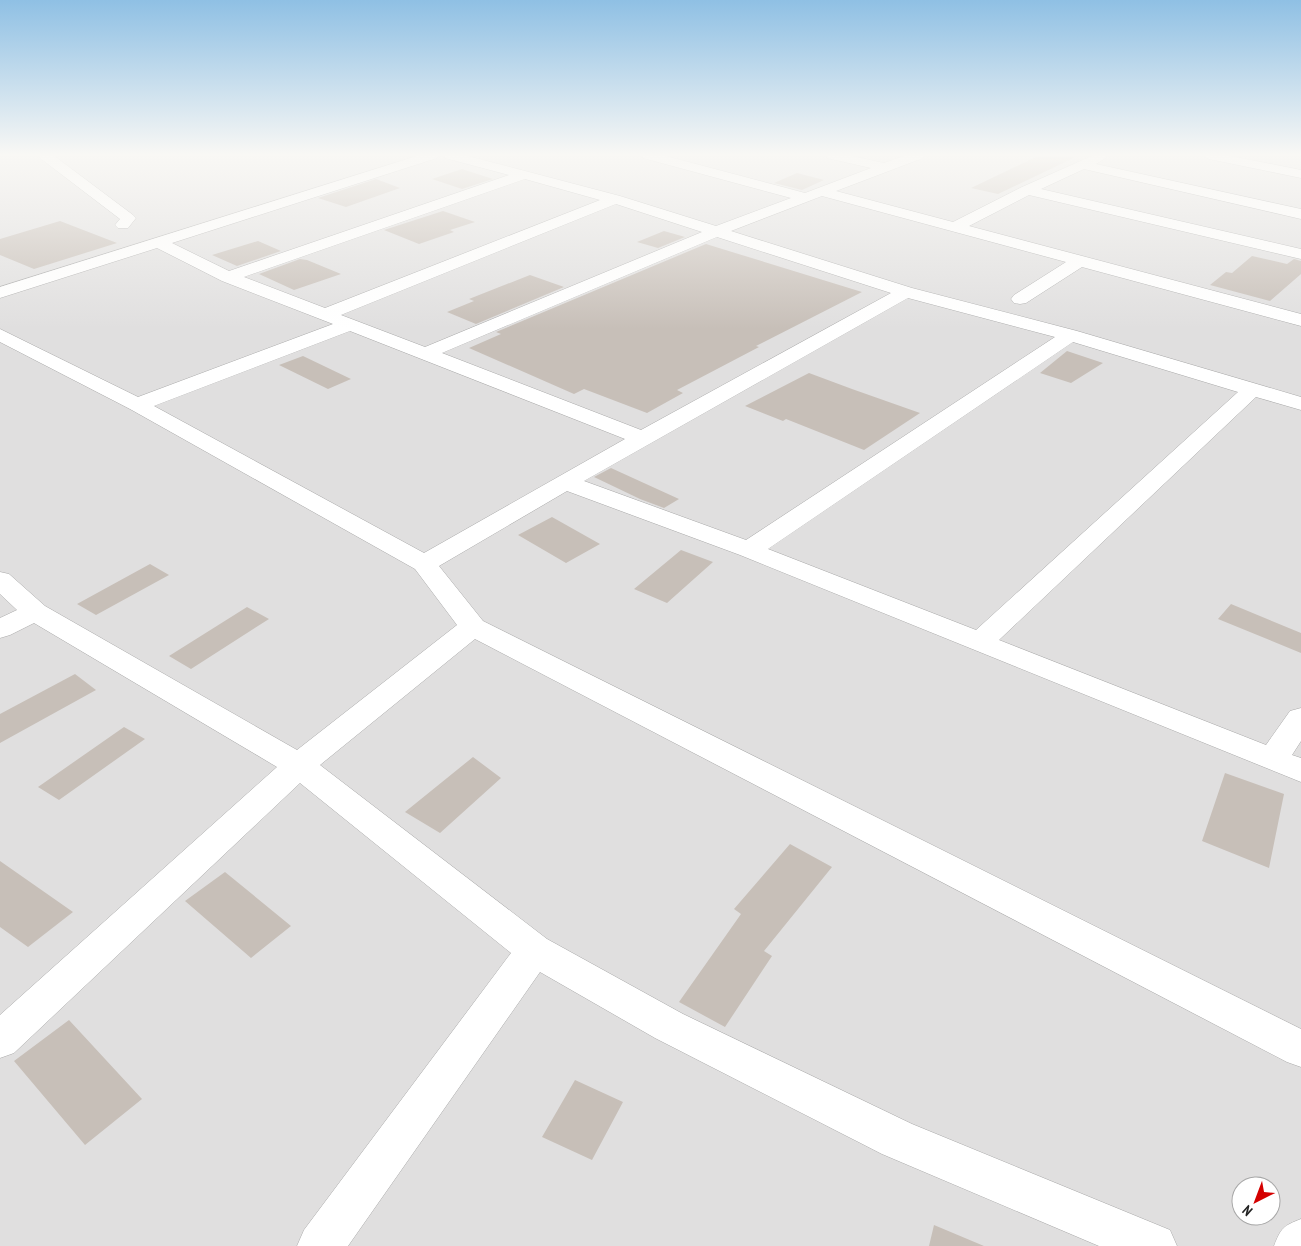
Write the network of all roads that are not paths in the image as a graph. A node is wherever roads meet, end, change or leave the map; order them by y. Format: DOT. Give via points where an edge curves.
graph roads {
  1 [pos="122,213"];
  2 [pos="251,213"];
  3 [pos="411,213"];
  4 [pos="582,213"];
  5 [pos="658,213"];
  6 [pos="765,213"];
  7 [pos="891,213"];
  8 [pos="983,213"];
  9 [pos="1126,213"];
  10 [pos="123,225"];
  11 [pos="954,228"];
  12 [pos="717,231"];
  13 [pos="159,243"];
  14 [pos="1301,254"];
  15 [pos="1079,261"];
  16 [pos="228,277"];
  17 [pos="906,292"];
  18 [pos="0,293"];
  19 [pos="1020,299"];
  20 [pos="324,315"];
  21 [pos="1301,320"];
  22 [pos="349,325"];
  23 [pos="1070,335"];
  24 [pos="2,338"];
  25 [pos="424,354"];
  26 [pos="1252,390"];
  27 [pos="1301,404"];
  28 [pos="137,405"];
  29 [pos="642,438"];
  30 [pos="566,483"];
  31 [pos="749,550"];
  32 [pos="424,564"];
  33 [pos="0,580"];
  34 [pos="36,612"];
  35 [pos="473,627"];
  36 [pos="0,629"];
  37 [pos="979,643"];
  38 [pos="1301,718"];
  39 [pos="1272,759"];
  40 [pos="299,765"];
  41 [pos="1301,771"];
  42 [pos="534,950"];
  43 [pos="0,1040"];
  44 [pos="1301,1049"];
  45 [pos="1301,1242"];
  46 [pos="320,1246"];
  47 [pos="1154,1246"];
  48 [pos="1297,1246"];
  1 -- 10 [label="street" via="128,218"];
  2 -- 13 [label="street"];
  3 -- 16 [label="street"];
  4 -- 20 [label="street"];
  5 -- 12 [label="street"];
  6 -- 12 [label="street"];
  7 -- 11 [label="street"];
  8 -- 11 [label="street"];
  9 -- 14 [label="street"];
  11 -- 15 [label="street"];
  12 -- 17 [label="street"];
  12 -- 25 [label="street"];
  13 -- 16 [label="street"];
  13 -- 18 [label="street"];
  15 -- 19 [label="street"];
  15 -- 21 [label="street"];
  16 -- 20 [label="street"];
  17 -- 23 [label="street"];
  17 -- 29 [label="street"];
  20 -- 22 [label="street"];
  22 -- 25 [label="street"];
  22 -- 28 [label="street"];
  23 -- 26 [label="street"];
  23 -- 31 [label="street"];
  24 -- 28 [label="street"];
  25 -- 29 [label="street"];
  26 -- 27 [label="street"];
  26 -- 37 [label="street"];
  28 -- 32 [label="street"];
  29 -- 30 [label="street"];
  30 -- 31 [label="street"];
  30 -- 32 [label="street"];
  31 -- 37 [label="street"];
  32 -- 35 [label="street"];
  33 -- 34 [label="street"];
  34 -- 36 [label="street"];
  34 -- 40 [label="street"];
  35 -- 40 [label="street"];
  35 -- 44 [label="street"];
  37 -- 39 [label="street"];
  38 -- 39 [label="street"];
  39 -- 41 [label="street"];
  40 -- 42 [label="street"];
  40 -- 43 [label="street"];
  42 -- 46 [label="street"];
  42 -- 47 [label="street" via="669,1026 898,1139"];
  45 -- 48 [label="street"];
}
